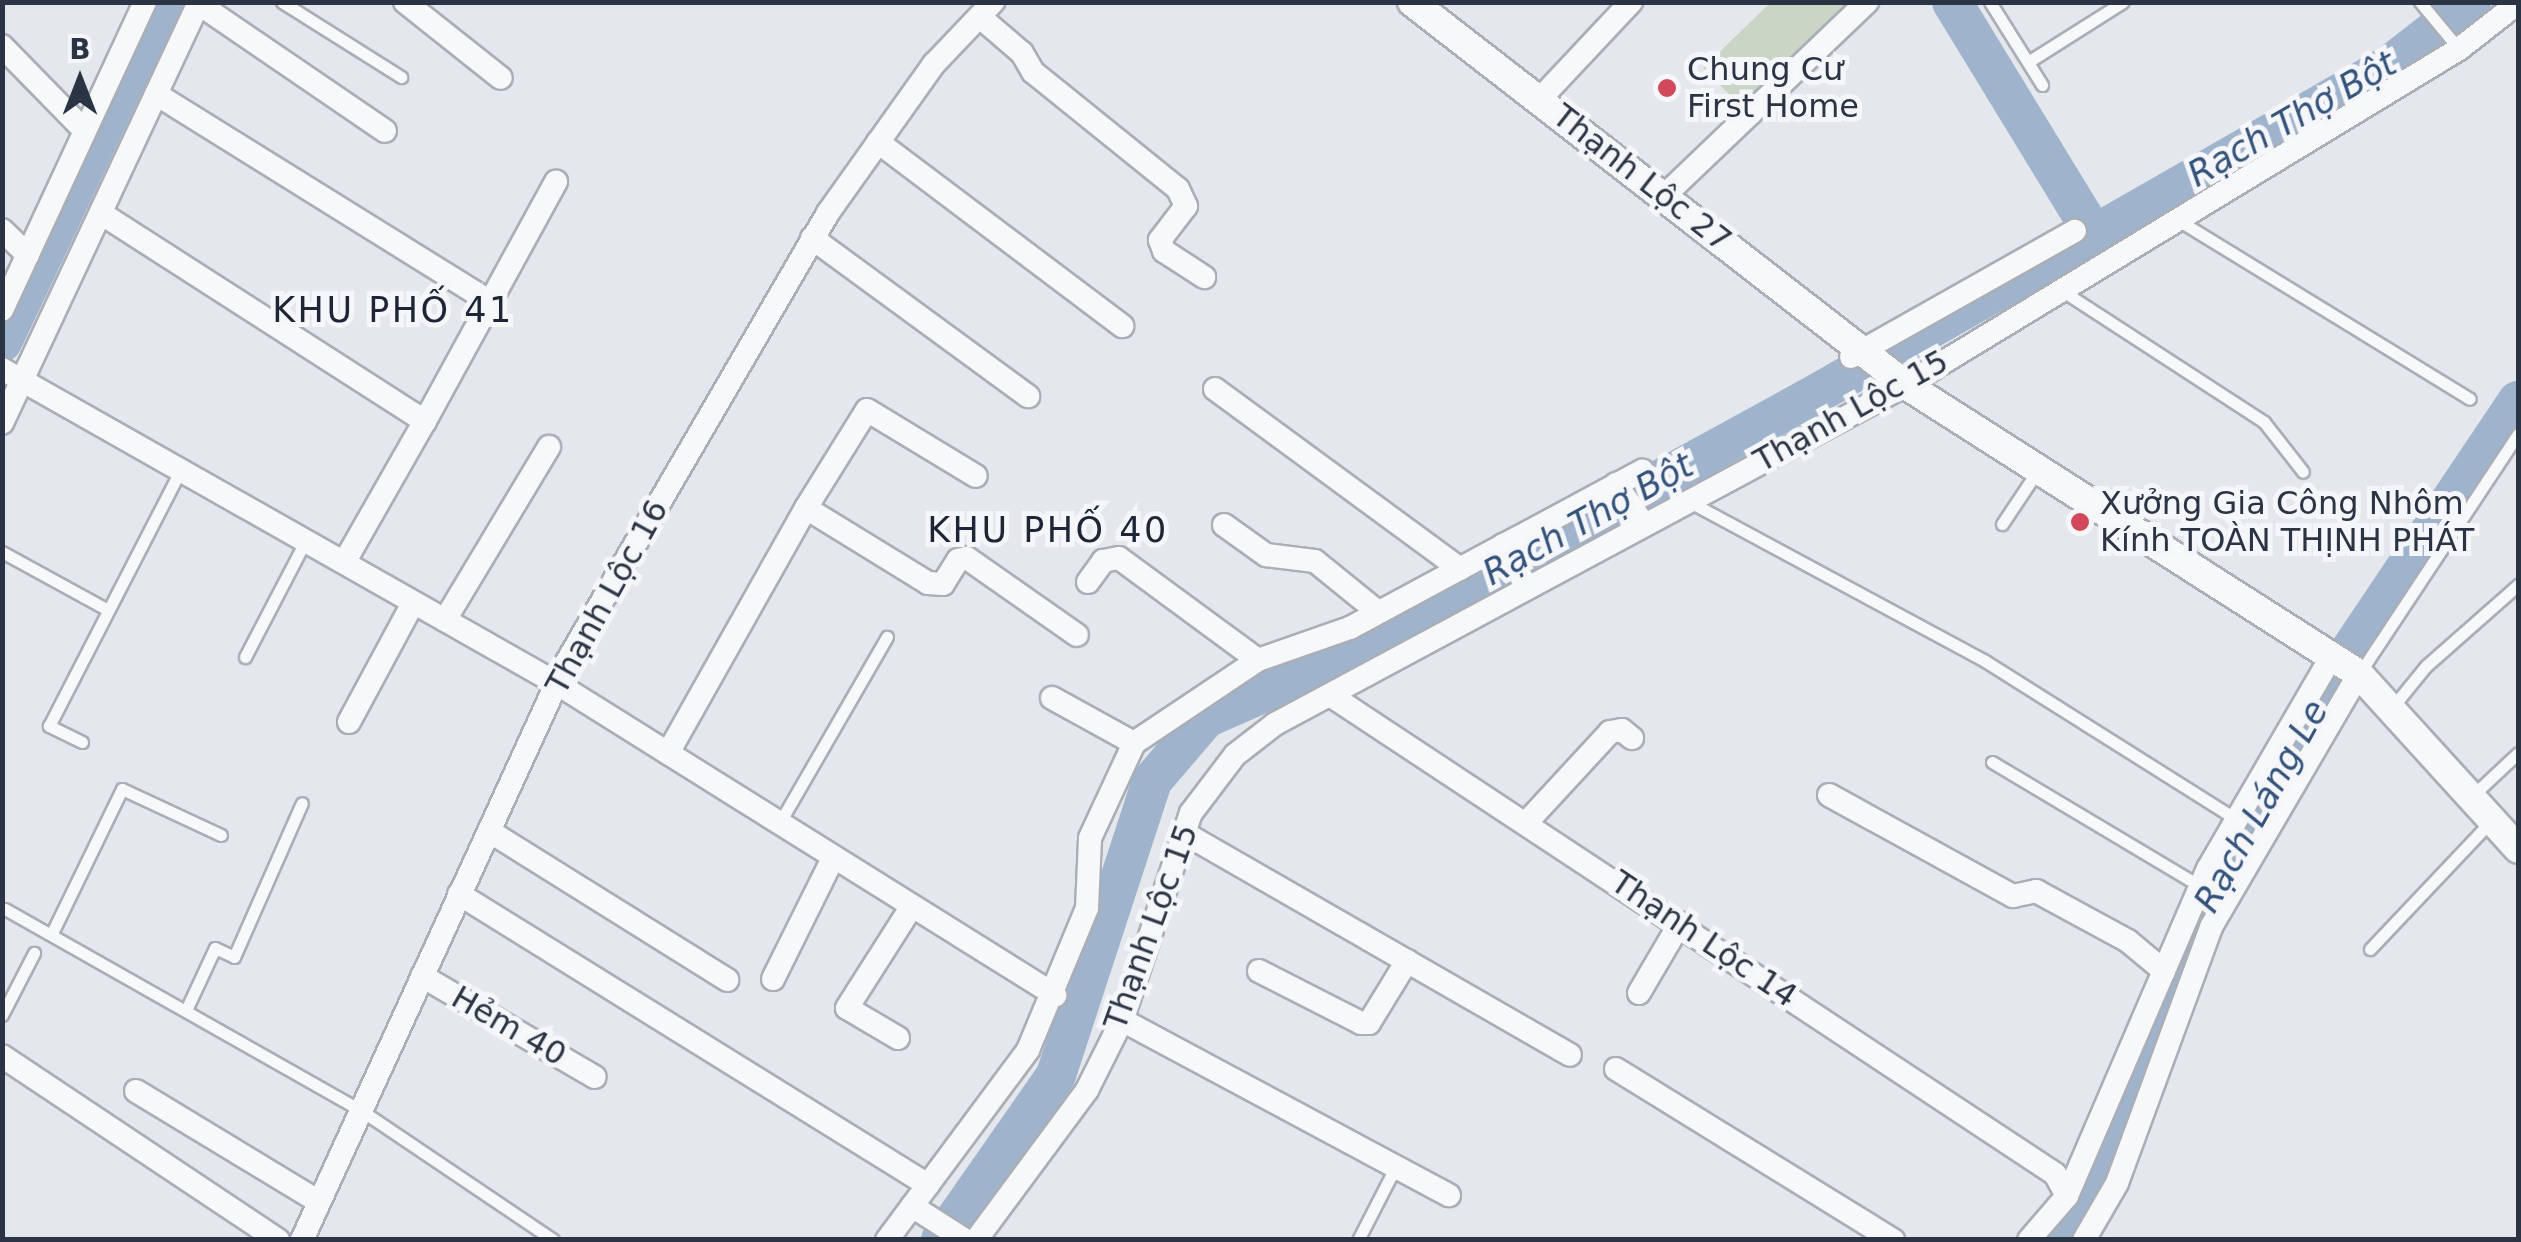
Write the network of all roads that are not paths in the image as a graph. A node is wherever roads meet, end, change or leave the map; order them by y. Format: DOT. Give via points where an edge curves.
graph roads {
  1 [pos="145,2"];
  2 [pos="282,2"];
  3 [pos="405,2"];
  4 [pos="1412,2"];
  5 [pos="1632,2"];
  6 [pos="1867,2"];
  7 [pos="1990,2"];
  8 [pos="2123,2"];
  9 [pos="199,3"];
  10 [pos="2518,4"];
  11 [pos="2422,5"];
  12 [pos="987,10"];
  13 [pos="2454,43"];
  14 [pos="2,46"];
  15 [pos="2028,62"];
  16 [pos="402,77"];
  17 [pos="501,78"];
  18 [pos="2042,85"];
  19 [pos="156,94"];
  20 [pos="1540,99"];
  21 [pos="82,128"];
  22 [pos="385,130"];
  23 [pos="878,142"];
  24 [pos="556,182"];
  25 [pos="1664,196"];
  26 [pos="102,214"];
  27 [pos="2178,220"];
  28 [pos="2,230"];
  29 [pos="2074,231"];
  30 [pos="812,238"];
  31 [pos="28,255"];
  32 [pos="1204,277"];
  33 [pos="2061,290"];
  34 [pos="490,302"];
  35 [pos="2,310"];
  36 [pos="1122,326"];
  37 [pos="1863,353"];
  38 [pos="14,374"];
  39 [pos="1900,380"];
  40 [pos="1215,389"];
  41 [pos="1028,396"];
  42 [pos="2470,399"];
  43 [pos="425,422"];
  44 [pos="2,423"];
  45 [pos="2518,434"];
  46 [pos="549,447"];
  47 [pos="181,469"];
  48 [pos="2038,470"];
  49 [pos="1642,471"];
  50 [pos="2303,472"];
  51 [pos="976,476"];
  52 [pos="1616,484"];
  53 [pos="1686,500"];
  54 [pos="806,508"];
  55 [pos="1643,524"];
  56 [pos="2002,524"];
  57 [pos="1224,525"];
  58 [pos="306,540"];
  59 [pos="1503,545"];
  60 [pos="2,552"];
  61 [pos="345,562"];
  62 [pos="1460,569"];
  63 [pos="1088,582"];
  64 [pos="2518,585"];
  65 [pos="1528,587"];
  66 [pos="413,603"];
  67 [pos="106,609"];
  68 [pos="1378,612"];
  69 [pos="445,620"];
  70 [pos="1077,635"];
  71 [pos="886,637"];
  72 [pos="245,657"];
  73 [pos="1258,660"];
  74 [pos="2343,662"];
  75 [pos="556,683"];
  76 [pos="1330,694"];
  77 [pos="1052,698"];
  78 [pos="2390,708"];
  79 [pos="350,722"];
  80 [pos="1632,738"];
  81 [pos="82,742"];
  82 [pos="1134,743"];
  83 [pos="668,753"];
  84 [pos="2518,753"];
  85 [pos="1992,762"];
  86 [pos="1829,795"];
  87 [pos="2471,797"];
  88 [pos="302,804"];
  89 [pos="2237,820"];
  90 [pos="2492,820"];
  91 [pos="780,822"];
  92 [pos="1528,822"];
  93 [pos="488,830"];
  94 [pos="1184,833"];
  95 [pos="221,835"];
  96 [pos="2518,849"];
  97 [pos="834,858"];
  98 [pos="2200,886"];
  99 [pos="459,894"];
  100 [pos="912,906"];
  101 [pos="5,909"];
  102 [pos="1680,923"];
  103 [pos="52,933"];
  104 [pos="2370,949"];
  105 [pos="34,953"];
  106 [pos="1407,961"];
  107 [pos="2164,970"];
  108 [pos="1258,971"];
  109 [pos="422,976"];
  110 [pos="774,979"];
  111 [pos="727,980"];
  112 [pos="1640,993"];
  113 [pos="1055,995"];
  114 [pos="187,1008"];
  115 [pos="2,1015"];
  116 [pos="1122,1020"];
  117 [pos="898,1038"];
  118 [pos="1570,1055"];
  119 [pos="2,1056"];
  120 [pos="1616,1069"];
  121 [pos="595,1077"];
  122 [pos="136,1092"];
  123 [pos="359,1110"];
  124 [pos="1396,1166"];
  125 [pos="928,1185"];
  126 [pos="1449,1195"];
  127 [pos="2067,1196"];
  128 [pos="320,1202"];
  129 [pos="912,1206"];
  130 [pos="278,1240"];
  131 [pos="302,1240"];
  132 [pos="553,1240"];
  133 [pos="887,1240"];
  134 [pos="965,1240"];
  135 [pos="976,1240"];
  136 [pos="1358,1240"];
  137 [pos="1892,1240"];
  138 [pos="2029,1240"];
  139 [pos="2084,1240"];
  1 -- 21 [label="street"];
  2 -- 16 [label="lane"];
  3 -- 17 [label="street"];
  4 -- 20 [label="street, Thạnh Lộc 27"];
  5 -- 20 [label="street"];
  6 -- 25 [label="street"];
  7 -- 15 [label="lane"];
  8 -- 15 [label="lane"];
  9 -- 19 [label="street"];
  9 -- 22 [label="street"];
  10 -- 13 [label="street, Thạnh Lộc 15"];
  11 -- 13 [label="lane"];
  12 -- 23 [label="street, Thạnh Lộc 16" via="934,64"];
  12 -- 32 [label="street" via="1033,72 1178,189 1186,206 1160,240 1164,251"];
  13 -- 27 [label="street, Thạnh Lộc 15"];
  14 -- 21 [label="street"];
  15 -- 18 [label="lane"];
  19 -- 26 [label="street"];
  19 -- 34 [label="street"];
  20 -- 25 [label="street, Thạnh Lộc 27"];
  21 -- 31 [label="street"];
  23 -- 30 [label="street, Thạnh Lộc 16"];
  23 -- 36 [label="street"];
  24 -- 34 [label="street"];
  25 -- 37 [label="street, Thạnh Lộc 27"];
  26 -- 38 [label="street"];
  26 -- 43 [label="street"];
  27 -- 33 [label="street, Thạnh Lộc 15"];
  27 -- 42 [label="lane"];
  28 -- 31 [label="street"];
  29 -- 37 [label="street, Thạnh Lộc 15"];
  30 -- 41 [label="street"];
  30 -- 75 [label="street, Thạnh Lộc 16"];
  31 -- 35 [label="street"];
  33 -- 39 [label="street, Thạnh Lộc 15"];
  33 -- 50 [label="lane" via="2264,422"];
  34 -- 43 [label="street"];
  37 -- 39 [label="street, Thạnh Lộc 27"];
  38 -- 44 [label="street"];
  38 -- 47 [label="street"];
  39 -- 48 [label="street, Thạnh Lộc 27"];
  39 -- 53 [label="street, Thạnh Lộc 15"];
  40 -- 62 [label="street"];
  43 -- 61 [label="street"];
  45 -- 74 [label="lane"];
  46 -- 69 [label="street"];
  47 -- 58 [label="street"];
  47 -- 67 [label="lane"];
  48 -- 56 [label="lane"];
  48 -- 74 [label="street, Thạnh Lộc 27"];
  49 -- 52 [label="street"];
  51 -- 54 [label="street" via="867,410"];
  52 -- 55 [label="street"];
  52 -- 59 [label="street"];
  53 -- 55 [label="street, Thạnh Lộc 15"];
  53 -- 89 [label="lane" via="1986,661"];
  54 -- 70 [label="street" via="928,584 942,584 958,560 967,558"];
  54 -- 83 [label="street"];
  55 -- 65 [label="street, Thạnh Lộc 15"];
  57 -- 68 [label="street" via="1266,555 1314,561"];
  58 -- 61 [label="street"];
  58 -- 72 [label="lane"];
  59 -- 62 [label="street"];
  59 -- 65 [label="street"];
  60 -- 67 [label="lane"];
  61 -- 66 [label="street"];
  62 -- 68 [label="street"];
  63 -- 73 [label="street" via="1103,561 1119,558"];
  64 -- 78 [label="lane" via="2426,666"];
  65 -- 76 [label="street, Thạnh Lộc 15"];
  66 -- 69 [label="street"];
  66 -- 79 [label="street"];
  67 -- 81 [label="lane" via="49,726"];
  68 -- 73 [label="street"];
  69 -- 75 [label="street"];
  71 -- 91 [label="lane"];
  73 -- 82 [label="street"];
  74 -- 78 [label="street, Thạnh Lộc 27"];
  74 -- 89 [label="street"];
  74 -- 139 [label="street" via="2211,927 2117,1184"];
  75 -- 83 [label="street"];
  75 -- 93 [label="street, Thạnh Lộc 16"];
  76 -- 92 [label="street, Thạnh Lộc 14"];
  76 -- 94 [label="street, Thạnh Lộc 15" via="1235,755 1191,813"];
  77 -- 82 [label="street"];
  78 -- 87 [label="street, Thạnh Lộc 27"];
  80 -- 92 [label="street" via="1622,730 1610,732"];
  82 -- 113 [label="street, Thạnh Lộc 15" via="1090,838 1087,908"];
  83 -- 91 [label="street"];
  84 -- 87 [label="lane"];
  85 -- 98 [label="lane"];
  86 -- 107 [label="street" via="2013,896 2036,891 2128,940"];
  87 -- 90 [label="street, Thạnh Lộc 27"];
  88 -- 114 [label="lane" via="234,957 215,948"];
  89 -- 98 [label="street"];
  90 -- 96 [label="street, Thạnh Lộc 27"];
  90 -- 104 [label="lane"];
  91 -- 97 [label="street"];
  92 -- 102 [label="street, Thạnh Lộc 14"];
  93 -- 99 [label="street, Thạnh Lộc 16"];
  93 -- 111 [label="street"];
  94 -- 106 [label="street"];
  94 -- 116 [label="street, Thạnh Lộc 15"];
  95 -- 103 [label="lane" via="122,789"];
  97 -- 100 [label="street"];
  97 -- 110 [label="street"];
  98 -- 107 [label="street"];
  99 -- 109 [label="street, Thạnh Lộc 16"];
  99 -- 125 [label="street"];
  100 -- 113 [label="street"];
  100 -- 117 [label="street" via="847,1008"];
  101 -- 103 [label="lane"];
  102 -- 112 [label="street"];
  102 -- 127 [label="street, Thạnh Lộc 14" via="2055,1174"];
  103 -- 114 [label="lane"];
  105 -- 115 [label="lane"];
  106 -- 108 [label="street" via="1370,1022 1361,1023"];
  106 -- 118 [label="street"];
  107 -- 127 [label="street"];
  109 -- 121 [label="street, Hẻm 40"];
  109 -- 123 [label="street, Thạnh Lộc 16"];
  113 -- 125 [label="street, Thạnh Lộc 15" via="1028,1050"];
  114 -- 123 [label="lane"];
  116 -- 124 [label="street"];
  116 -- 135 [label="street, Thạnh Lộc 15" via="1087,1090"];
  119 -- 130 [label="street"];
  120 -- 137 [label="street"];
  122 -- 128 [label="street"];
  123 -- 128 [label="street, Thạnh Lộc 16"];
  123 -- 132 [label="lane"];
  124 -- 126 [label="street"];
  124 -- 136 [label="lane"];
  125 -- 129 [label="street, Thạnh Lộc 15"];
  127 -- 138 [label="street"];
  128 -- 131 [label="street, Thạnh Lộc 16"];
  129 -- 133 [label="street, Thạnh Lộc 15"];
  129 -- 134 [label="street"];
}
